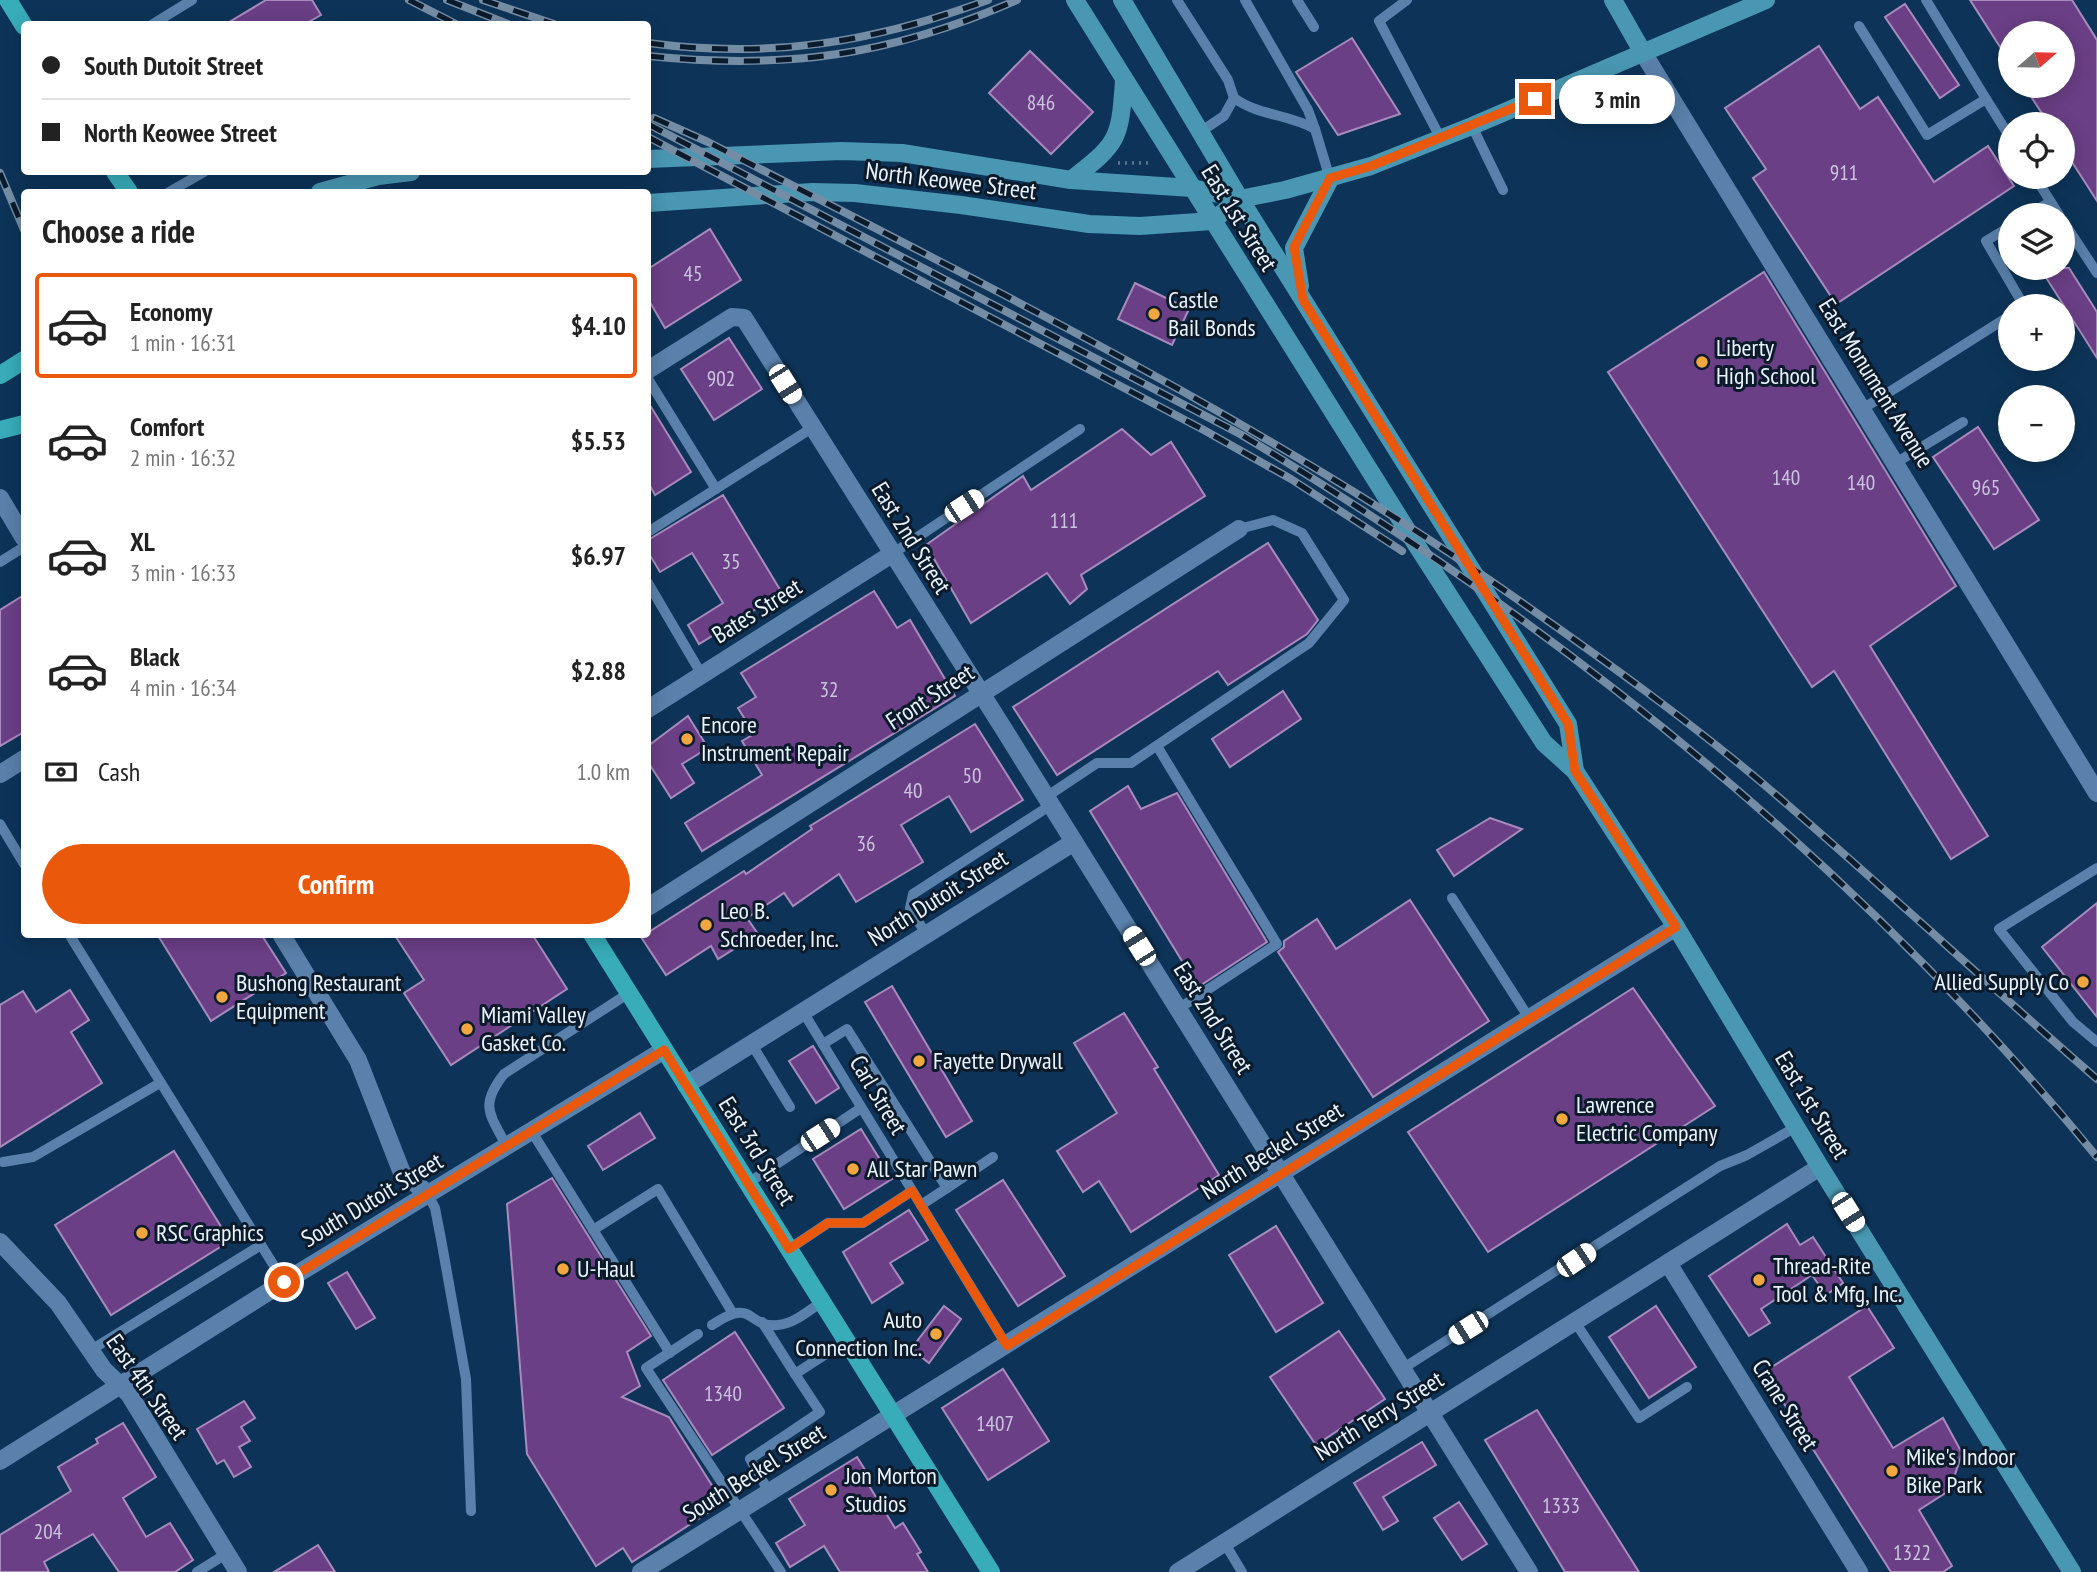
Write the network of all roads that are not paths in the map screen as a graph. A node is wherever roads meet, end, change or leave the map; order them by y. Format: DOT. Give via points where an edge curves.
graph roads {
  1 [pos="8,0"];
  2 [pos="192,0"];
  3 [pos="1075,0"];
  4 [pos="1122,0"];
  5 [pos="1177,0"];
  6 [pos="1245,0"];
  7 [pos="1297,0"];
  8 [pos="1407,0"];
  9 [pos="1613,0"];
  10 [pos="1766,0"];
  11 [pos="1926,0"];
  12 [pos="21,21"];
  13 [pos="158,21"];
  14 [pos="1860,26"];
  15 [pos="1314,27"];
  16 [pos="1643,51"];
  17 [pos="1125,80"];
  18 [pos="1234,98"];
  19 [pos="1986,99"];
  20 [pos="1998,118"];
  21 [pos="1472,126"];
  22 [pos="1315,129"];
  23 [pos="1200,132"];
  24 [pos="1441,139"];
  25 [pos="651,159"];
  26 [pos="199,175"];
  27 [pos="386,175"];
  28 [pos="1330,178"];
  29 [pos="1070,180"];
  30 [pos="1192,188"];
  31 [pos="174,189"];
  32 [pos="331,189"];
  33 [pos="2042,189"];
  34 [pos="1503,190"];
  35 [pos="1240,199"];
  36 [pos="2050,202"];
  37 [pos="651,203"];
  38 [pos="1212,221"];
  39 [pos="1998,234"];
  40 [pos="2075,239"];
  41 [pos="1998,262"];
  42 [pos="2097,273"];
  43 [pos="1303,300"];
  44 [pos="1998,323"];
  45 [pos="21,362"];
  46 [pos="651,368"];
  47 [pos="0,375"];
  48 [pos="651,384"];
  49 [pos="1864,408"];
  50 [pos="1964,422"];
  51 [pos="21,425"];
  52 [pos="812,428"];
  53 [pos="1080,429"];
  54 [pos="0,430"];
  55 [pos="1897,462"];
  56 [pos="716,489"];
  57 [pos="0,498"];
  58 [pos="1239,529"];
  59 [pos="651,530"];
  60 [pos="21,533"];
  61 [pos="21,549"];
  62 [pos="892,554"];
  63 [pos="0,562"];
  64 [pos="651,588"];
  65 [pos="702,675"];
  66 [pos="981,694"];
  67 [pos="651,707"];
  68 [pos="1157,746"];
  69 [pos="21,761"];
  70 [pos="1575,771"];
  71 [pos="0,774"];
  72 [pos="2097,793"];
  73 [pos="1049,801"];
  74 [pos="0,824"];
  75 [pos="1074,842"];
  76 [pos="21,859"];
  77 [pos="2097,868"];
  78 [pos="1452,898"];
  79 [pos="651,905"];
  80 [pos="1676,927"];
  81 [pos="926,934"];
  82 [pos="71,938"];
  83 [pos="283,938"];
  84 [pos="599,938"];
  85 [pos="629,993"];
  86 [pos="1178,1009"];
  87 [pos="802,1010"];
  88 [pos="1529,1018"];
  89 [pos="2097,1042"];
  90 [pos="751,1043"];
  91 [pos="823,1044"];
  92 [pos="664,1050"];
  93 [pos="160,1083"];
  94 [pos="686,1085"];
  95 [pos="790,1107"];
  96 [pos="861,1108"];
  97 [pos="1796,1127"];
  98 [pos="532,1132"];
  99 [pos="507,1147"];
  100 [pos="993,1157"];
  101 [pos="1,1164"];
  102 [pos="1820,1167"];
  103 [pos="1281,1175"];
  104 [pos="748,1184"];
  105 [pos="947,1188"];
  106 [pos="912,1191"];
  107 [pos="427,1193"];
  108 [pos="921,1205"];
  109 [pos="593,1230"];
  110 [pos="0,1242"];
  111 [pos="261,1245"];
  112 [pos="789,1249"];
  113 [pos="1668,1264"];
  114 [pos="284,1282"];
  115 [pos="822,1302"];
  116 [pos="732,1311"];
  117 [pos="762,1322"];
  118 [pos="1575,1322"];
  119 [pos="712,1325"];
  120 [pos="698,1334"];
  121 [pos="846,1341"];
  122 [pos="1007,1346"];
  123 [pos="91,1350"];
  124 [pos="670,1353"];
  125 [pos="1402,1369"];
  126 [pos="796,1374"];
  127 [pos="120,1386"];
  128 [pos="1687,1387"];
  129 [pos="1430,1413"];
  130 [pos="892,1415"];
  131 [pos="0,1461"];
  132 [pos="769,1492"];
  133 [pos="471,1511"];
  134 [pos="740,1511"];
  135 [pos="1224,1542"];
  136 [pos="226,1554"];
  137 [pos="197,1572"];
  138 [pos="238,1572"];
  139 [pos="641,1572"];
  140 [pos="781,1572"];
  141 [pos="991,1572"];
  142 [pos="1178,1572"];
  143 [pos="1242,1572"];
  144 [pos="1529,1572"];
  145 [pos="1859,1572"];
  146 [pos="2072,1572"];
  1 -- 12 [label="main road"];
  2 -- 13 [label="lane"];
  3 -- 17 [label="main road, East 1st Street"];
  4 -- 23 [label="main road, East 1st Street"];
  5 -- 18 [label="lane" via="1228,80"];
  6 -- 22 [label="lane"];
  7 -- 15 [label="lane"];
  8 -- 24 [label="lane" via="1379,21"];
  9 -- 16 [label="main road, East Monument Avenue"];
  10 -- 16 [label="main road, North Keowee Street"];
  11 -- 19 [label="lane"];
  14 -- 19 [label="lane" via="1927,135"];
  16 -- 21 [label="main road, North Keowee Street"];
  16 -- 49 [label="street, East Monument Avenue"];
  17 -- 29 [label="main road" via="1119,132 1102,156"];
  17 -- 30 [label="main road, East 1st Street"];
  18 -- 22 [label="lane" via="1246,107 1297,119"];
  18 -- 23 [label="lane" via="1224,116"];
  19 -- 20 [label="lane"];
  21 -- 24 [label="main road, North Keowee Street"];
  21 -- 34 [label="lane"];
  22 -- 28 [label="lane"];
  23 -- 35 [label="main road, East 1st Street"];
  24 -- 28 [label="main road, North Keowee Street"];
  25 -- 29 [label="main road, North Keowee Street" via="902,153"];
  26 -- 31 [label="lane"];
  27 -- 32 [label="main road"];
  28 -- 35 [label="main road, North Keowee Street"];
  28 -- 43 [label="main road" via="1294,247"];
  29 -- 30 [label="main road, North Keowee Street"];
  30 -- 35 [label="main road, North Keowee Street"];
  30 -- 38 [label="main road, East 1st Street"];
  33 -- 36 [label="lane"];
  35 -- 38 [label="main road, North Keowee Street"];
  35 -- 43 [label="main road, East 1st Street"];
  37 -- 38 [label="main road, North Keowee Street" via="823,192 914,199 1088,224"];
  38 -- 70 [label="main road, East 1st Street" via="1544,743"];
  39 -- 41 [label="lane" via="1986,241"];
  40 -- 42 [label="lane"];
  43 -- 70 [label="main road, East 1st Street" via="1568,724"];
  44 -- 49 [label="lane"];
  45 -- 47 [label="main road"];
  46 -- 52 [label="street, East 2nd Street" via="738,316 744,318"];
  48 -- 56 [label="lane"];
  49 -- 55 [label="street, East Monument Avenue"];
  50 -- 55 [label="lane"];
  51 -- 54 [label="main road"];
  52 -- 56 [label="lane"];
  52 -- 62 [label="street, East 2nd Street"];
  53 -- 62 [label="lane"];
  55 -- 72 [label="street, East Monument Avenue"];
  56 -- 59 [label="lane"];
  57 -- 60 [label="street"];
  58 -- 66 [label="street, Front Street"];
  58 -- 68 [label="lane" via="1273,520 1302,533 1344,600 1309,643"];
  61 -- 63 [label="lane"];
  62 -- 65 [label="street, Bates Street"];
  62 -- 66 [label="street, East 2nd Street"];
  64 -- 65 [label="lane"];
  65 -- 67 [label="street, Bates Street"];
  66 -- 73 [label="street, East 2nd Street"];
  66 -- 79 [label="street, Front Street"];
  68 -- 73 [label="lane" via="1131,763 1097,763"];
  68 -- 86 [label="lane" via="1277,944"];
  69 -- 71 [label="street"];
  70 -- 80 [label="main road, East 1st Street"];
  73 -- 75 [label="street, East 2nd Street"];
  73 -- 81 [label="lane" via="913,894 910,908"];
  74 -- 76 [label="lane"];
  75 -- 81 [label="street, North Dutoit Street"];
  75 -- 86 [label="street, East 2nd Street"];
  77 -- 89 [label="lane" via="1999,929 2073,1022"];
  78 -- 88 [label="lane"];
  80 -- 88 [label="street, North Beckel Street"];
  80 -- 97 [label="main road, East 1st Street"];
  81 -- 87 [label="street, North Dutoit Street"];
  82 -- 93 [label="lane"];
  83 -- 107 [label="street" via="358,1060 402,1173"];
  84 -- 85 [label="main road, East 3rd Street"];
  85 -- 92 [label="main road, East 3rd Street"];
  85 -- 99 [label="lane" via="504,1074 490,1091 487,1109"];
  86 -- 103 [label="street, East 2nd Street"];
  87 -- 90 [label="street, North Dutoit Street"];
  87 -- 91 [label="lane, Carl Street"];
  88 -- 103 [label="street, North Beckel Street"];
  90 -- 94 [label="street, North Dutoit Street"];
  90 -- 95 [label="lane"];
  91 -- 96 [label="lane, Carl Street"];
  91 -- 105 [label="lane" via="847,1029"];
  92 -- 94 [label="main road, East 3rd Street"];
  92 -- 98 [label="street, South Dutoit Street"];
  93 -- 101 [label="lane" via="33,1157"];
  93 -- 111 [label="lane"];
  94 -- 104 [label="main road, East 3rd Street"];
  96 -- 104 [label="lane"];
  96 -- 106 [label="lane, Carl Street"];
  97 -- 102 [label="main road, East 1st Street"];
  97 -- 125 [label="lane" via="1720,1166"];
  98 -- 99 [label="street, South Dutoit Street"];
  98 -- 109 [label="lane"];
  99 -- 107 [label="street, South Dutoit Street"];
  100 -- 105 [label="lane"];
  102 -- 113 [label="street, North Terry Street"];
  102 -- 146 [label="main road, East 1st Street"];
  103 -- 122 [label="street, North Beckel Street"];
  103 -- 125 [label="street, East 2nd Street"];
  104 -- 112 [label="main road, East 3rd Street"];
  105 -- 108 [label="lane"];
  106 -- 108 [label="lane, Carl Street"];
  106 -- 112 [label="lane" via="863,1223 828,1223"];
  107 -- 114 [label="street, South Dutoit Street"];
  107 -- 133 [label="lane" via="442,1239 466,1379"];
  108 -- 122 [label="lane, Carl Street"];
  109 -- 116 [label="lane" via="658,1189"];
  109 -- 124 [label="lane"];
  110 -- 123 [label="street, East 4th Street" via="58,1303"];
  111 -- 114 [label="lane"];
  111 -- 123 [label="lane"];
  112 -- 115 [label="main road, East 3rd Street"];
  113 -- 118 [label="street, North Terry Street"];
  113 -- 145 [label="street, Crane Street"];
  114 -- 127 [label="street, South Dutoit Street"];
  115 -- 117 [label="lane" via="792,1321"];
  115 -- 121 [label="main road, East 3rd Street"];
  116 -- 117 [label="lane"];
  116 -- 119 [label="lane"];
  117 -- 126 [label="lane"];
  118 -- 128 [label="lane" via="1639,1418"];
  118 -- 129 [label="street, North Terry Street"];
  120 -- 124 [label="lane"];
  121 -- 126 [label="lane"];
  121 -- 130 [label="main road, East 3rd Street"];
  122 -- 130 [label="street, North Beckel Street"];
  123 -- 127 [label="street, East 4th Street"];
  124 -- 134 [label="lane" via="646,1368"];
  125 -- 129 [label="street, East 2nd Street"];
  126 -- 132 [label="lane" via="820,1412 750,1459"];
  127 -- 131 [label="street, South Dutoit Street"];
  127 -- 136 [label="street, East 4th Street"];
  129 -- 135 [label="street, North Terry Street"];
  129 -- 144 [label="street, East 2nd Street"];
  130 -- 132 [label="street, South Beckel Street"];
  130 -- 141 [label="main road, East 3rd Street"];
  132 -- 134 [label="street, South Beckel Street"];
  134 -- 139 [label="street, South Beckel Street"];
  134 -- 140 [label="lane"];
  135 -- 142 [label="street, North Terry Street"];
  135 -- 143 [label="lane"];
  136 -- 137 [label="lane"];
  136 -- 138 [label="street, East 4th Street"];
}
